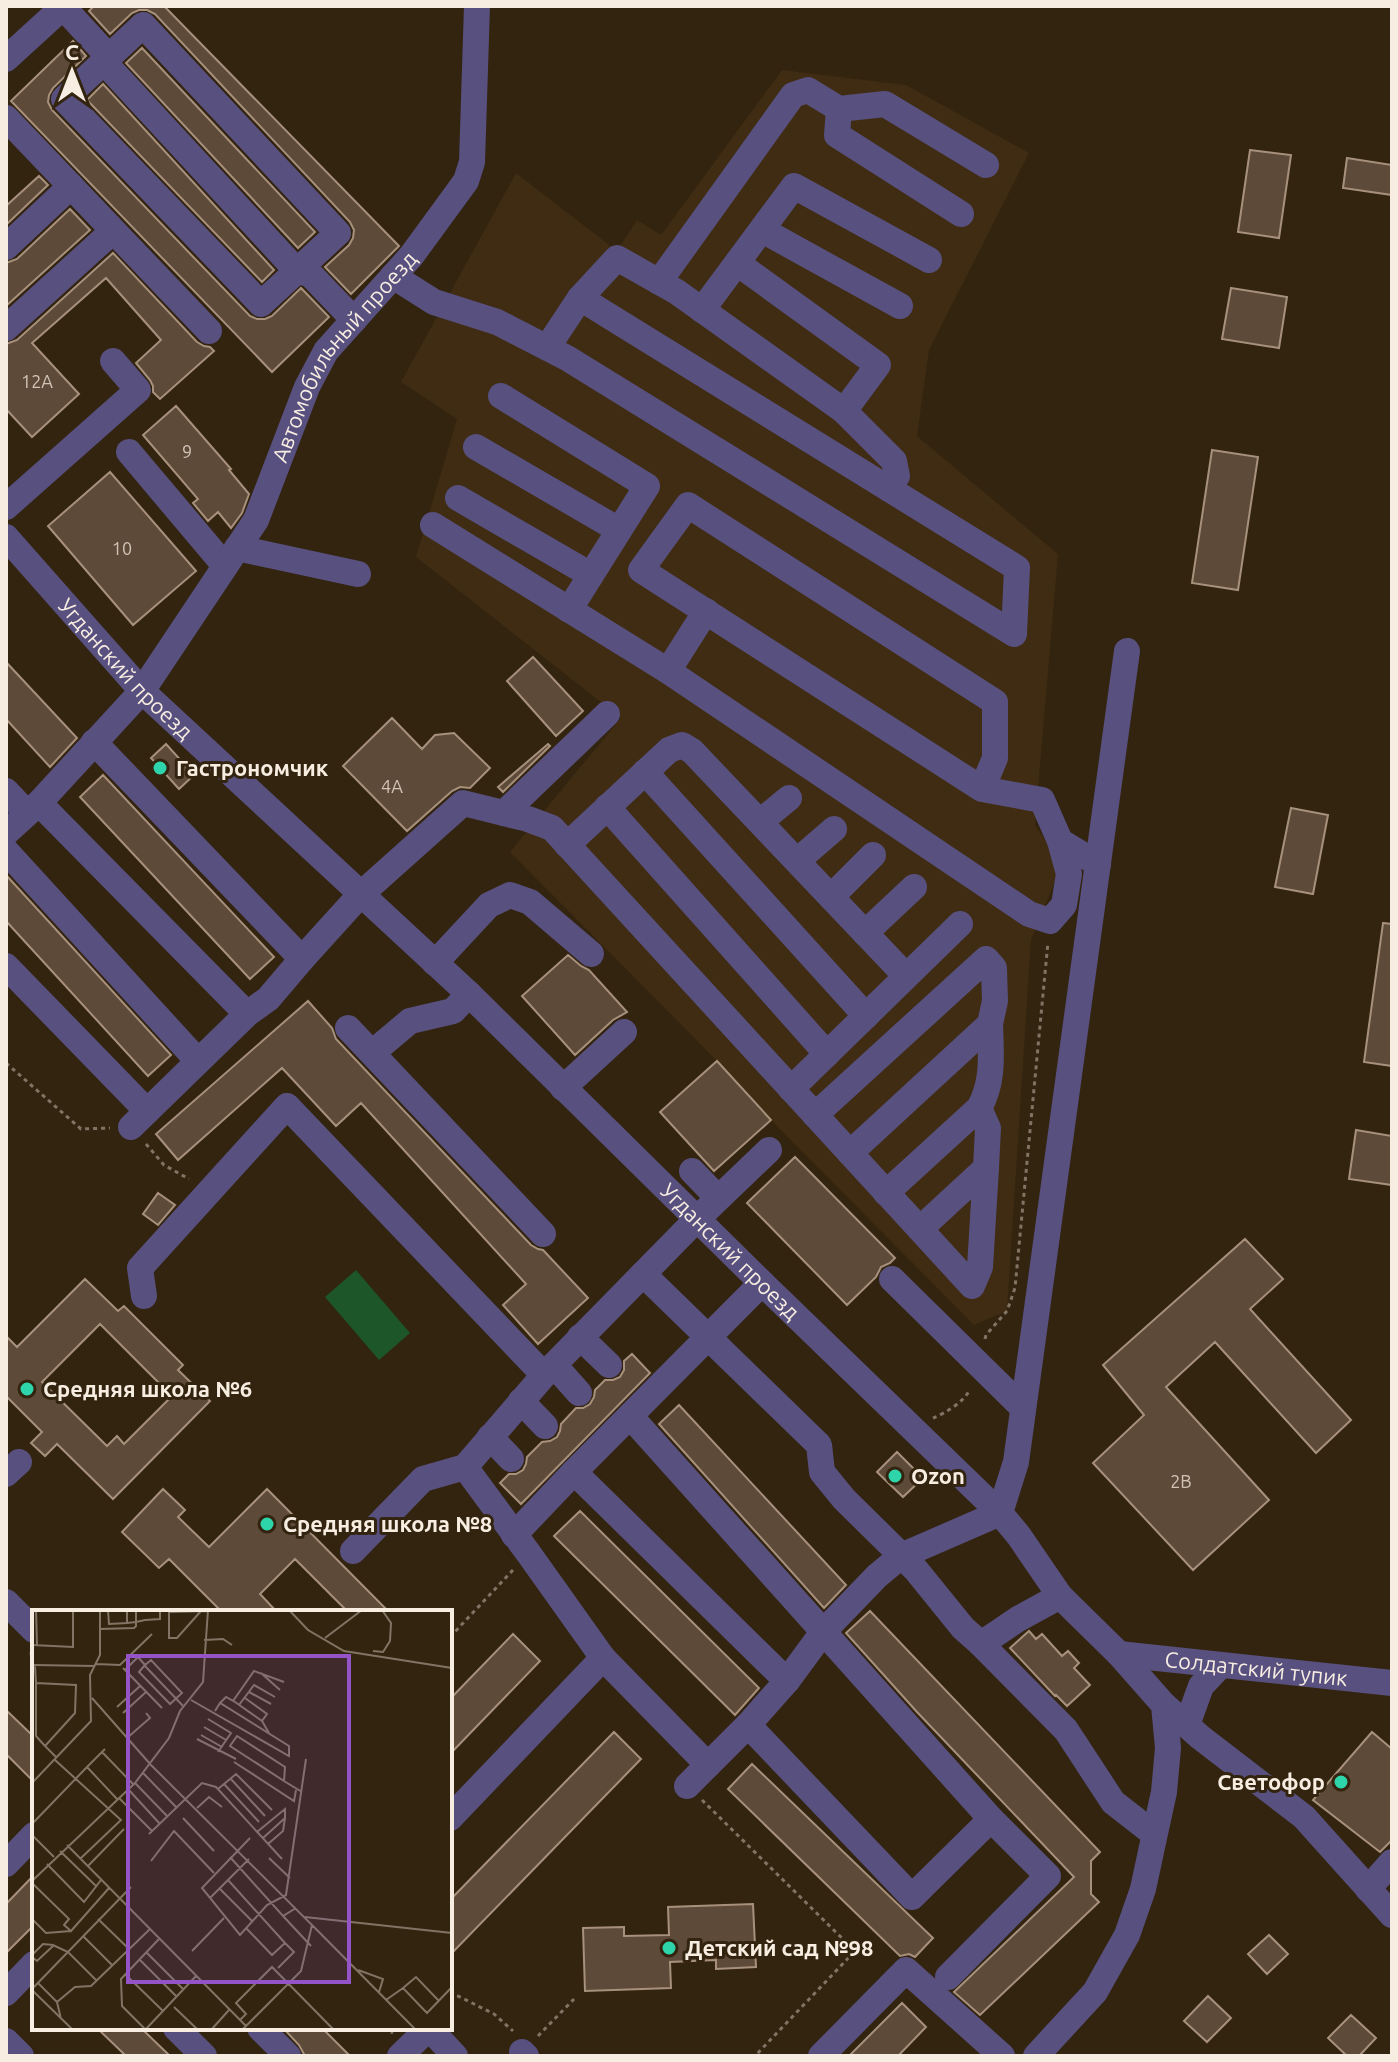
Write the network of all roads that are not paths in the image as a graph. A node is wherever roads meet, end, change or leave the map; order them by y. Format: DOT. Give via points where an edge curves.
graph roads {
  1 [pos="477,6"];
  2 [pos="105,58"];
  3 [pos="6,59"];
  4 [pos="839,109"];
  5 [pos="6,118"];
  6 [pos="986,165"];
  7 [pos="71,186"];
  8 [pos="961,214"];
  9 [pos="762,230"];
  10 [pos="113,231"];
  11 [pos="6,247"];
  12 [pos="929,260"];
  13 [pos="737,263"];
  14 [pos="297,271"];
  15 [pos="393,276"];
  16 [pos="659,282"];
  17 [pos="580,298"];
  18 [pos="900,306"];
  19 [pos="702,310"];
  20 [pos="354,320"];
  21 [pos="6,328"];
  22 [pos="209,331"];
  23 [pos="547,348"];
  24 [pos="113,361"];
  25 [pos="501,396"];
  26 [pos="844,411"];
  27 [pos="476,447"];
  28 [pos="129,452"];
  29 [pos="889,489"];
  30 [pos="458,498"];
  31 [pos="6,507"];
  32 [pos="433,525"];
  33 [pos="619,530"];
  34 [pos="6,537"];
  35 [pos="231,557"];
  36 [pos="358,574"];
  37 [pos="591,575"];
  38 [pos="569,610"];
  39 [pos="706,611"];
  40 [pos="1127,651"];
  41 [pos="668,671"];
  42 [pos="142,691"];
  43 [pos="607,714"];
  44 [pos="94,742"];
  45 [pos="645,772"];
  46 [pos="982,789"];
  47 [pos="6,791"];
  48 [pos="789,798"];
  49 [pos="607,807"];
  50 [pos="33,808"];
  51 [pos="504,813"];
  52 [pos="760,822"];
  53 [pos="834,829"];
  54 [pos="6,833"];
  55 [pos="1060,841"];
  56 [pos="567,845"];
  57 [pos="6,851"];
  58 [pos="873,855"];
  59 [pos="797,861"];
  60 [pos="1098,864"];
  61 [pos="914,887"];
  62 [pos="360,895"];
  63 [pos="831,897"];
  64 [pos="960,924"];
  65 [pos="865,933"];
  66 [pos="591,954"];
  67 [pos="302,959"];
  68 [pos="435,963"];
  69 [pos="6,966"];
  70 [pos="906,976"];
  71 [pos="469,994"];
  72 [pos="247,1014"];
  73 [pos="866,1016"];
  74 [pos="990,1024"];
  75 [pos="348,1028"];
  76 [pos="624,1032"];
  77 [pos="372,1053"];
  78 [pos="827,1054"];
  79 [pos="198,1061"];
  80 [pos="563,1088"];
  81 [pos="791,1089"];
  82 [pos="979,1108"];
  83 [pos="815,1115"];
  84 [pos="769,1150"];
  85 [pos="850,1153"];
  86 [pos="986,1168"];
  87 [pos="692,1171"];
  88 [pos="886,1193"];
  89 [pos="718,1198"];
  90 [pos="697,1219"];
  91 [pos="920,1229"];
  92 [pos="543,1234"];
  93 [pos="643,1274"];
  94 [pos="892,1279"];
  95 [pos="762,1283"];
  96 [pos="144,1296"];
  97 [pos="580,1337"];
  98 [pos="709,1337"];
  99 [pos="609,1365"];
  100 [pos="549,1370"];
  101 [pos="579,1393"];
  102 [pos="521,1401"];
  103 [pos="1023,1408"];
  104 [pos="630,1416"];
  105 [pos="545,1426"];
  106 [pos="490,1437"];
  107 [pos="511,1459"];
  108 [pos="465,1467"];
  109 [pos="574,1472"];
  110 [pos="1000,1513"];
  111 [pos="522,1544"];
  112 [pos="353,1551"];
  113 [pos="901,1556"];
  114 [pos="1060,1596"];
  115 [pos="6,1602"];
  116 [pos="32,1628"];
  117 [pos="823,1632"];
  118 [pos="981,1644"];
  119 [pos="1119,1654"];
  120 [pos="603,1658"];
  121 [pos="1221,1665"];
  122 [pos="787,1681"];
  123 [pos="1392,1683"];
  124 [pos="1164,1705"];
  125 [pos="748,1725"];
  126 [pos="1187,1725"];
  127 [pos="708,1765"];
  128 [pos="687,1786"];
  129 [pos="452,1816"];
  130 [pos="991,1819"];
  131 [pos="1154,1834"];
  132 [pos="32,1837"];
  133 [pos="8,1859"];
  134 [pos="1392,1862"];
  135 [pos="1368,1889"];
  136 [pos="1392,1915"];
  137 [pos="32,1966"];
  138 [pos="948,1977"];
  139 [pos="6,1993"];
  140 [pos="178,2030"];
  141 [pos="262,2030"];
  142 [pos="427,2030"];
  143 [pos="431,2030"];
  144 [pos="6,2041"];
  145 [pos="21,2056"];
  146 [pos="204,2056"];
  147 [pos="288,2056"];
  148 [pos="400,2056"];
  149 [pos="455,2056"];
  150 [pos="821,2056"];
  151 [pos="1002,2056"];
  152 [pos="1036,2056"];
  1 -- 15 [label="street, Автомобильный проезд" via="469,172"];
  2 -- 3 [label="street" via="63,7"];
  2 -- 14 [label="street"];
  2 -- 14 [label="street" via="64,99 261,304"];
  2 -- 14 [label="street" via="143,25 338,233"];
  4 -- 6 [label="street" via="885,104"];
  4 -- 8 [label="street" via="837,135"];
  4 -- 16 [label="street" via="808,90 793,95"];
  5 -- 7 [label="street"];
  7 -- 10 [label="street"];
  7 -- 11 [label="street"];
  9 -- 12 [label="street" via="794,186"];
  9 -- 13 [label="street"];
  9 -- 18 [label="street"];
  10 -- 21 [label="street"];
  10 -- 22 [label="street"];
  13 -- 19 [label="street"];
  13 -- 26 [label="street" via="878,365"];
  14 -- 20 [label="street" via="310,274"];
  15 -- 20 [label="street, Автомобильный проезд"];
  15 -- 23 [label="street" via="434,302 497,322"];
  16 -- 17 [label="street" via="617,258"];
  16 -- 19 [label="street"];
  17 -- 23 [label="street"];
  17 -- 29 [label="street"];
  19 -- 26 [label="street"];
  20 -- 35 [label="street, Автомобильный проезд" via="326,351 307,387 256,520"];
  23 -- 29 [label="street" via="1014,634 1017,568"];
  24 -- 31 [label="street" via="138,390"];
  25 -- 33 [label="street" via="647,486"];
  26 -- 29 [label="street" via="894,461 897,476"];
  27 -- 33 [label="street"];
  28 -- 35 [label="street"];
  30 -- 37 [label="street"];
  32 -- 38 [label="street"];
  33 -- 37 [label="street"];
  34 -- 42 [label="street, Угданский проезд"];
  35 -- 36 [label="street"];
  35 -- 42 [label="street, Автомобильный проезд"];
  37 -- 38 [label="street"];
  38 -- 41 [label="street"];
  39 -- 41 [label="street"];
  39 -- 46 [label="street"];
  39 -- 46 [label="street" via="641,570 688,505 995,702 995,758"];
  40 -- 60 [label="street"];
  41 -- 55 [label="street" via="1029,914 1050,921 1064,905 1069,874"];
  42 -- 44 [label="street, Автомобильный проезд"];
  42 -- 62 [label="street, Угданский проезд"];
  43 -- 51 [label="street"];
  44 -- 50 [label="street, Автомобильный проезд"];
  44 -- 67 [label="street"];
  45 -- 49 [label="street"];
  45 -- 52 [label="street" via="682,745"];
  45 -- 73 [label="street"];
  46 -- 55 [label="street" via="1042,800"];
  47 -- 50 [label="street"];
  48 -- 52 [label="street"];
  49 -- 56 [label="street"];
  49 -- 78 [label="street"];
  50 -- 54 [label="street, Автомобильный проезд"];
  50 -- 72 [label="street"];
  51 -- 56 [label="street" via="552,828"];
  51 -- 62 [label="street" via="463,803"];
  52 -- 59 [label="street"];
  53 -- 59 [label="street"];
  55 -- 60 [label="street"];
  56 -- 81 [label="street"];
  57 -- 79 [label="street"];
  58 -- 63 [label="street"];
  59 -- 63 [label="street"];
  60 -- 103 [label="street"];
  61 -- 65 [label="street"];
  62 -- 67 [label="street"];
  62 -- 68 [label="street, Угданский проезд"];
  63 -- 65 [label="street"];
  64 -- 70 [label="street"];
  65 -- 70 [label="street"];
  66 -- 68 [label="street" via="530,902 510,895 489,905"];
  67 -- 72 [label="street" via="268,999"];
  68 -- 71 [label="street, Угданский проезд"];
  69 -- 79 [label="street" via="139,1119"];
  70 -- 73 [label="street"];
  71 -- 77 [label="street" via="453,1011 410,1021"];
  71 -- 80 [label="street, Угданский проезд"];
  72 -- 79 [label="street"];
  73 -- 78 [label="street"];
  74 -- 82 [label="street" via="988,1093"];
  74 -- 83 [label="street" via="994,968 986,959"];
  74 -- 85 [label="street"];
  75 -- 77 [label="street"];
  76 -- 80 [label="street"];
  77 -- 92 [label="street"];
  78 -- 81 [label="street"];
  80 -- 90 [label="street, Угданский проезд"];
  81 -- 83 [label="street"];
  82 -- 86 [label="street" via="988,1128"];
  82 -- 88 [label="street"];
  83 -- 85 [label="street"];
  84 -- 89 [label="street"];
  85 -- 88 [label="street"];
  86 -- 91 [label="street"];
  86 -- 91 [label="street" via="980,1267 972,1286"];
  87 -- 89 [label="street"];
  88 -- 91 [label="street"];
  89 -- 90 [label="street"];
  90 -- 93 [label="street"];
  90 -- 95 [label="street, Угданский проезд"];
  93 -- 97 [label="street"];
  93 -- 98 [label="street"];
  94 -- 103 [label="street"];
  95 -- 98 [label="street"];
  95 -- 110 [label="street, Угданский проезд"];
  96 -- 100 [label="street" via="140,1268 287,1106"];
  97 -- 99 [label="street"];
  97 -- 100 [label="street"];
  98 -- 104 [label="street"];
  98 -- 113 [label="street" via="819,1445 822,1472"];
  100 -- 101 [label="street"];
  100 -- 102 [label="street"];
  102 -- 105 [label="street"];
  102 -- 106 [label="street"];
  103 -- 110 [label="street" via="1016,1462"];
  104 -- 109 [label="street"];
  104 -- 117 [label="street"];
  106 -- 107 [label="street"];
  106 -- 108 [label="street"];
  108 -- 111 [label="street"];
  108 -- 112 [label="street" via="423,1479"];
  109 -- 111 [label="street"];
  109 -- 122 [label="street"];
  110 -- 113 [label="street"];
  110 -- 114 [label="street, Угданский проезд"];
  111 -- 120 [label="street"];
  113 -- 117 [label="street"];
  113 -- 118 [label="street"];
  114 -- 118 [label="street"];
  114 -- 119 [label="street, Угданский проезд"];
  115 -- 116 [label="street"];
  117 -- 122 [label="street"];
  117 -- 130 [label="street"];
  118 -- 131 [label="street" via="1066,1730 1113,1802"];
  119 -- 121 [label="street, Солдатский тупик"];
  119 -- 124 [label="street, Угданский проезд"];
  120 -- 127 [label="street"];
  120 -- 129 [label="street"];
  121 -- 123 [label="street, Солдатский тупик"];
  121 -- 126 [label="street" via="1201,1686"];
  122 -- 125 [label="street"];
  124 -- 126 [label="street, Угданский проезд"];
  124 -- 131 [label="street" via="1168,1748"];
  125 -- 127 [label="street"];
  125 -- 130 [label="street" via="912,1897"];
  126 -- 135 [label="street, Угданский проезд" via="1304,1817"];
  127 -- 128 [label="street"];
  130 -- 138 [label="street" via="1048,1876"];
  131 -- 152 [label="street" via="1127,1935 1095,1992"];
  132 -- 133 [label="street"];
  134 -- 135 [label="street"];
  135 -- 136 [label="street, Угданский проезд"];
  137 -- 139 [label="street"];
  140 -- 146 [label="street"];
  141 -- 147 [label="street"];
  142 -- 148 [label="street"];
  143 -- 149 [label="street"];
  144 -- 145 [label="street"];
  150 -- 151 [label="street" via="906,1970"];
}
